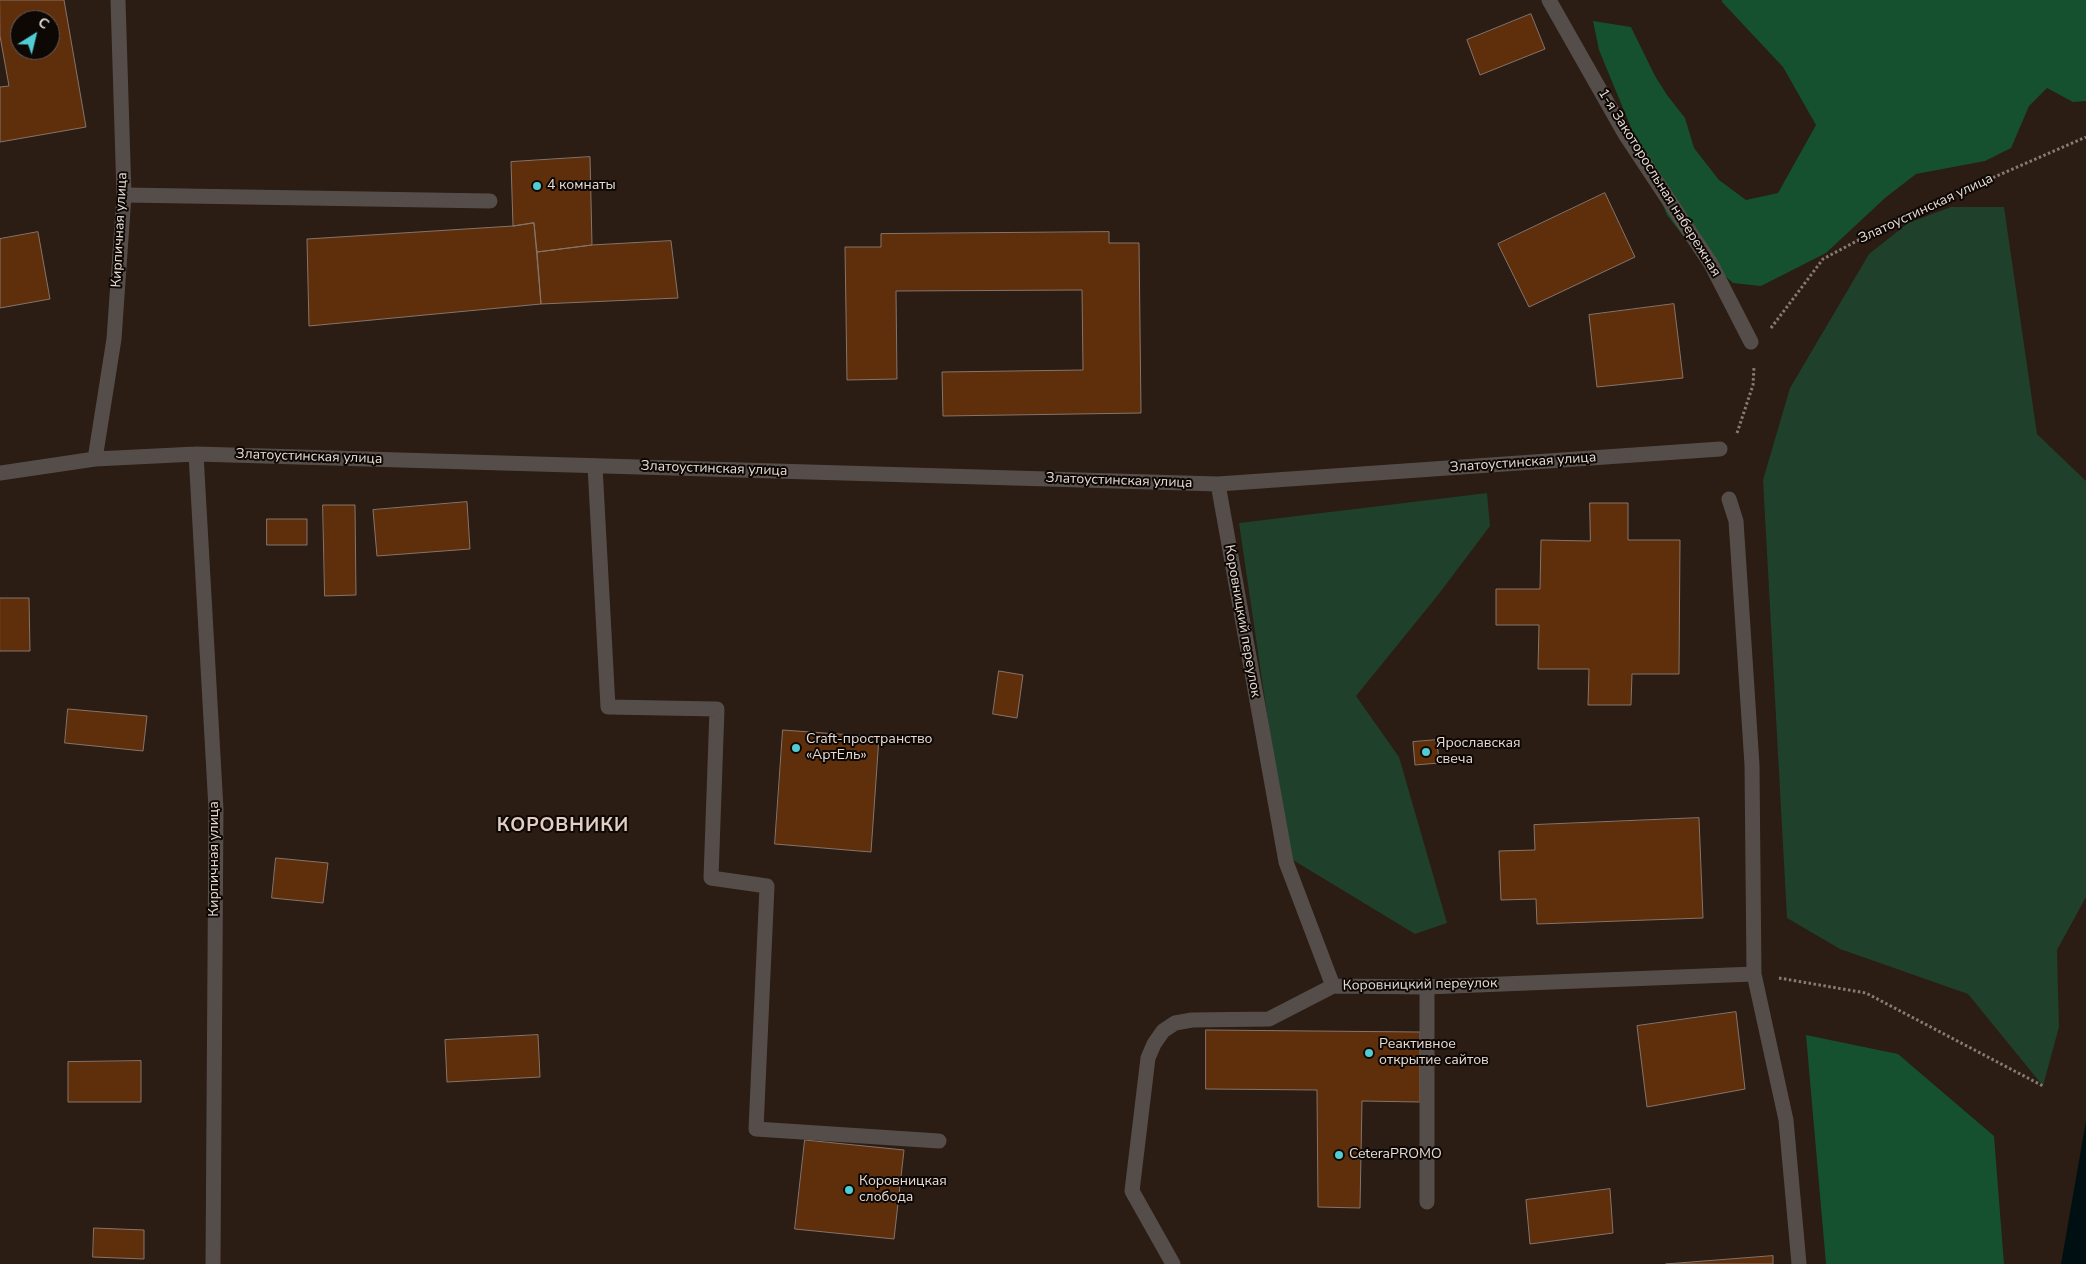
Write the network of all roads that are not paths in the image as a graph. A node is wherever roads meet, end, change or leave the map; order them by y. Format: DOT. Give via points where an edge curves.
graph roads {
  1 [pos="118,0"];
  2 [pos="1549,0"];
  3 [pos="124,195"];
  4 [pos="490,201"];
  5 [pos="1751,342"];
  6 [pos="1720,449"];
  7 [pos="196,454"];
  8 [pos="96,458"];
  9 [pos="595,466"];
  10 [pos="0,473"];
  11 [pos="1218,484"];
  12 [pos="1730,498"];
  13 [pos="1754,974"];
  14 [pos="1334,986"];
  15 [pos="1427,988"];
  16 [pos="939,1141"];
  17 [pos="1428,1202"];
  18 [pos="213,1264"];
  19 [pos="1174,1264"];
  20 [pos="1799,1264"];
  1 -- 3 [label="street, Кирпичная улица"];
  2 -- 5 [label="street, 1-я Закоторосльная набережная" via="1625,134 1711,264"];
  3 -- 4 [label="street"];
  3 -- 8 [label="street, Кирпичная улица" via="114,339"];
  6 -- 11 [label="street, Златоустинская улица"];
  7 -- 8 [label="street, Златоустинская улица"];
  7 -- 9 [label="street, Златоустинская улица"];
  7 -- 18 [label="street, Кирпичная улица" via="216,809"];
  8 -- 10 [label="street, Златоустинская улица"];
  9 -- 11 [label="street, Златоустинская улица"];
  9 -- 16 [label="street" via="608,707 717,709 711,878 767,886 756,1129"];
  11 -- 14 [label="street, Коровницкий переулок" via="1286,862"];
  12 -- 13 [label="street" via="1736,521 1752,765"];
  13 -- 15 [label="street, Коровницкий переулок"];
  13 -- 20 [label="street" via="1786,1120"];
  14 -- 15 [label="street, Коровницкий переулок"];
  14 -- 19 [label="street" via="1269,1019 1192,1020 1175,1024 1163,1031 1154,1044 1148,1058 1132,1191"];
  15 -- 17 [label="street"];
}
